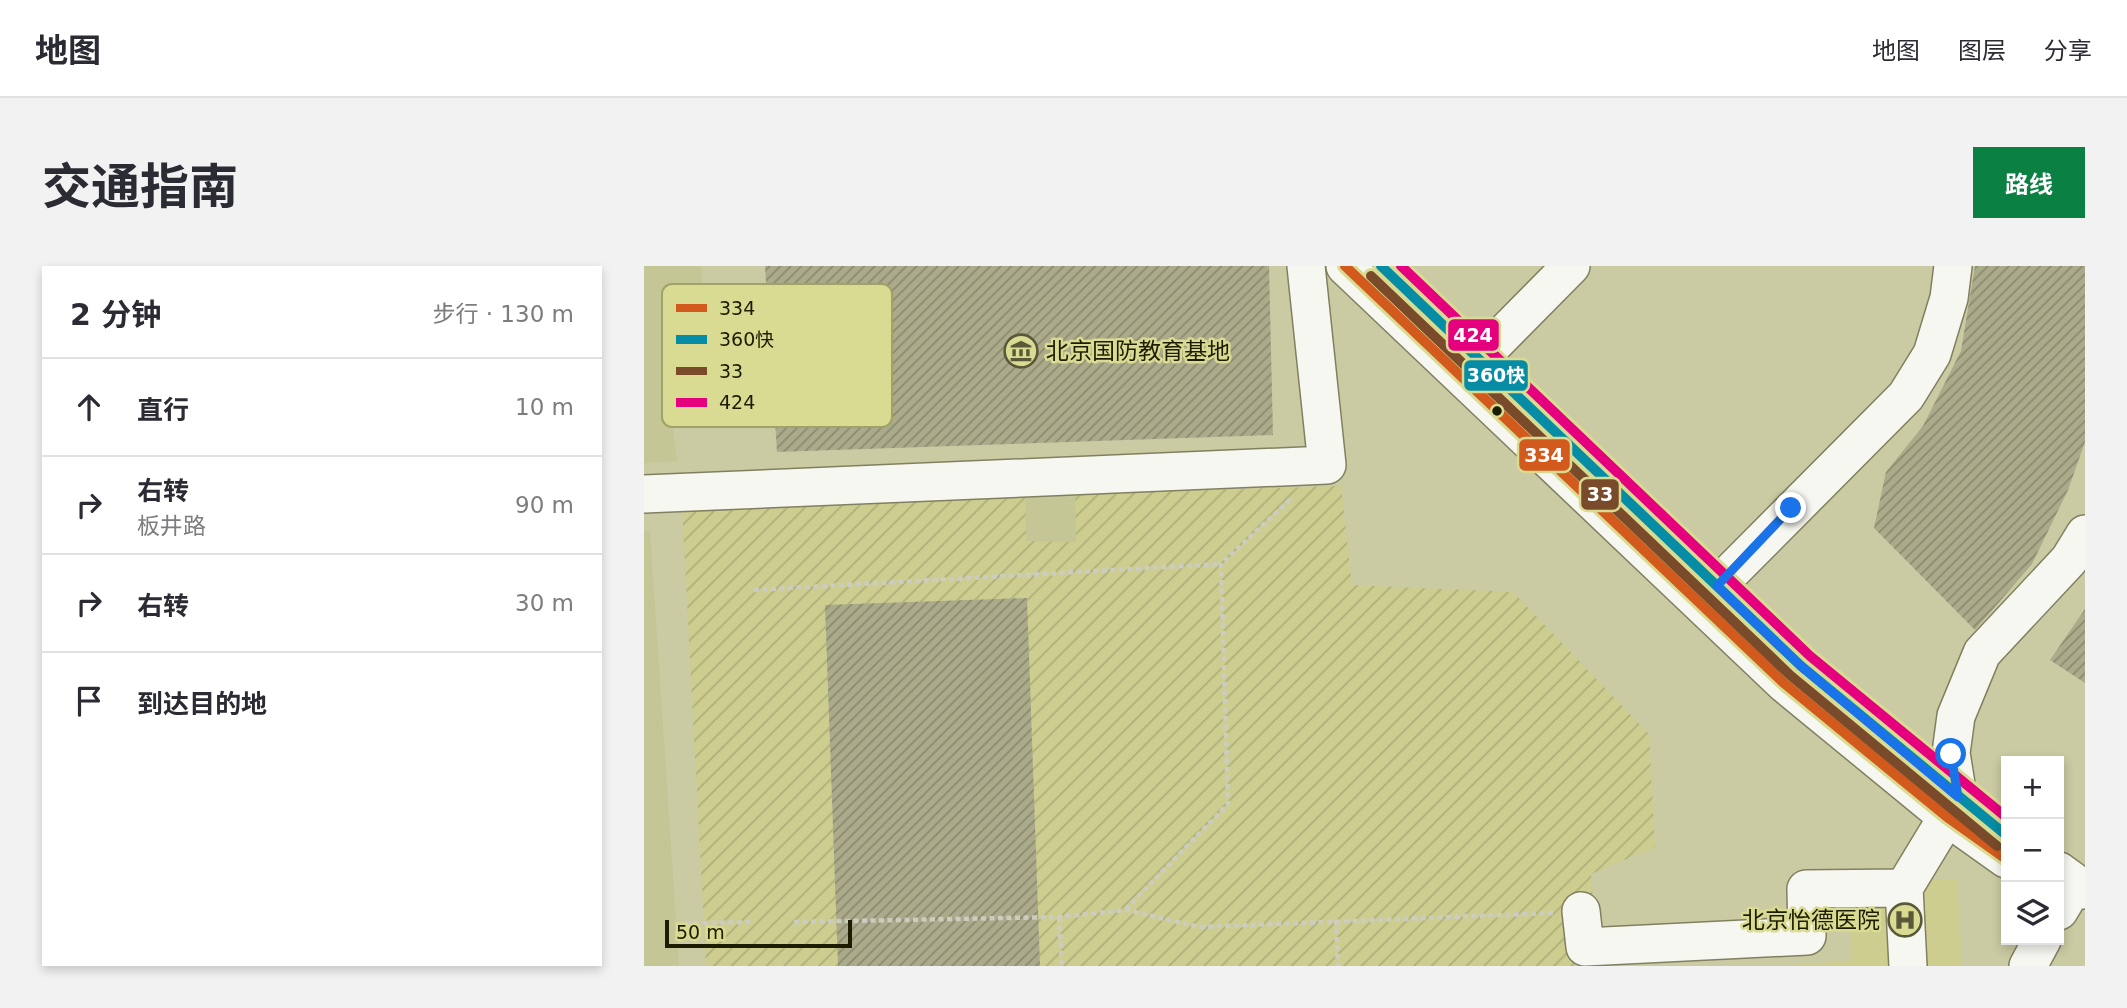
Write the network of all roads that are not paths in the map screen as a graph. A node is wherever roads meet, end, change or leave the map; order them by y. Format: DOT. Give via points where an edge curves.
graph roads {
  1 [pos="1306,266"];
  2 [pos="1345,266"];
  3 [pos="1381,266"];
  4 [pos="1571,266"];
  5 [pos="1953,266"];
  6 [pos="1479,359"];
  7 [pos="644,494"];
  8 [pos="2085,534"];
  9 [pos="1717,586"];
  10 [pos="1952,807"];
  11 [pos="2001,832"];
  12 [pos="2001,854"];
  13 [pos="1904,888"];
  14 [pos="1581,911"];
  15 [pos="2039,945"];
  16 [pos="1908,966"];
  17 [pos="2028,966"];
  1 -- 7 [label="street" via="1327,465"];
  2 -- 10 [label="street" via="1785,684"];
  3 -- 6 [label="street"];
  4 -- 6 [label="street"];
  5 -- 9 [label="street" via="1950,298 1932,354 1906,396"];
  6 -- 9 [label="street"];
  8 -- 10 [label="street" via="2069,560 1982,653 1955,716"];
  9 -- 10 [label="street"];
  10 -- 11 [label="street"];
  10 -- 12 [label="street"];
  10 -- 13 [label="street"];
  13 -- 14 [label="street" via="1806,889 1807,936 1585,947"];
  13 -- 16 [label="street"];
  15 -- 17 [label="street"];
}
